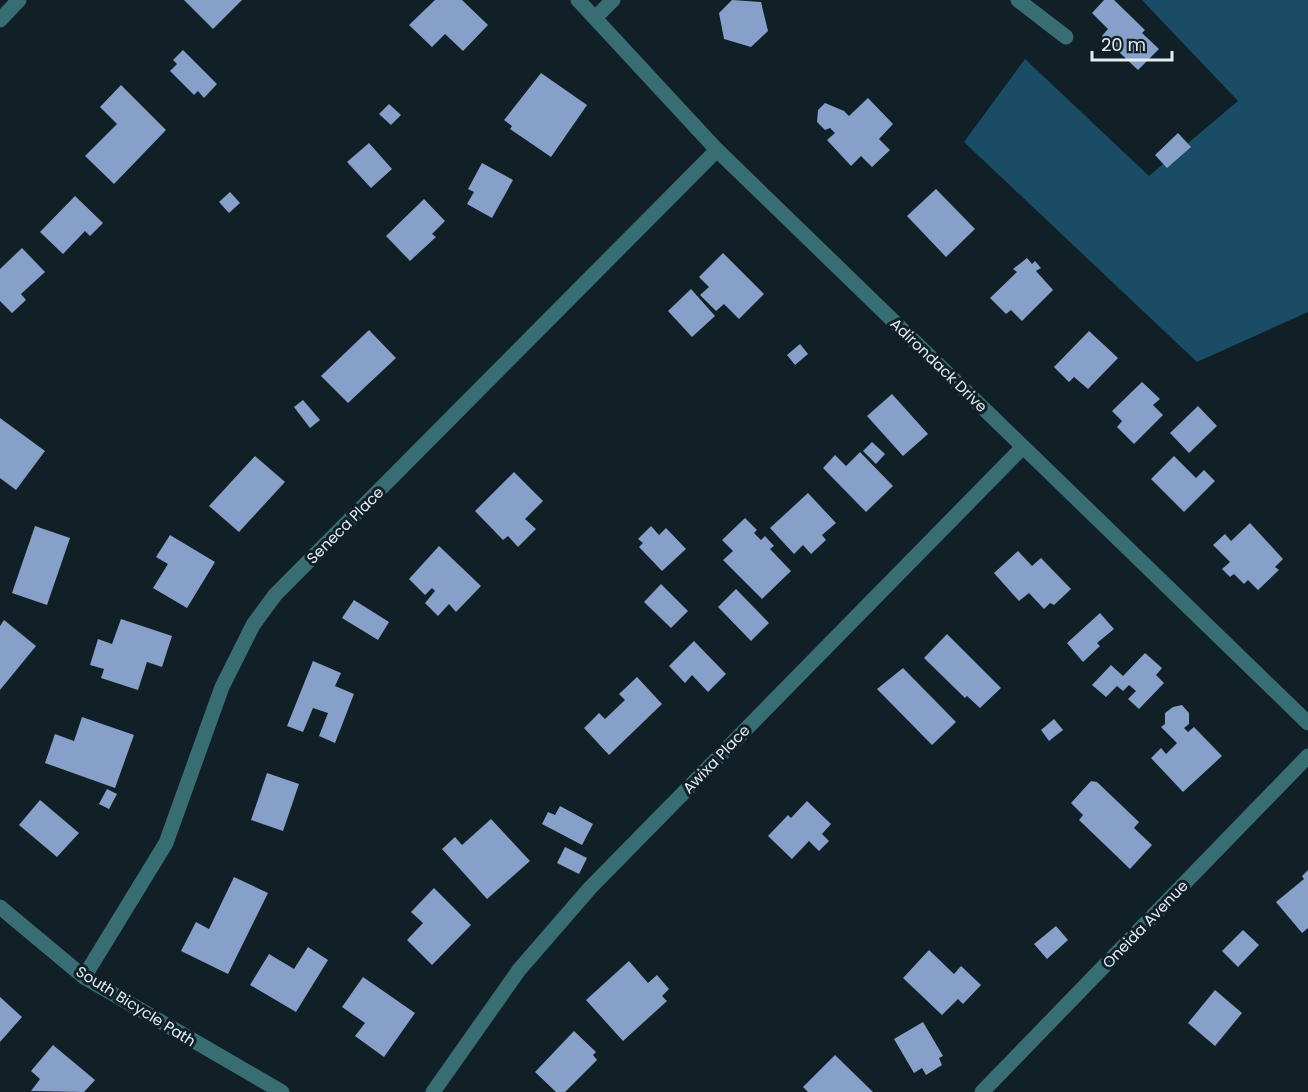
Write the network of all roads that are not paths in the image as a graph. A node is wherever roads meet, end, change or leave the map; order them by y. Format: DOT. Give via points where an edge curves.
graph roads {
  1 [pos="19,0"];
  2 [pos="578,0"];
  3 [pos="613,0"];
  4 [pos="1018,0"];
  5 [pos="596,17"];
  6 [pos="0,20"];
  7 [pos="1066,37"];
  8 [pos="717,150"];
  9 [pos="1023,447"];
  10 [pos="1308,723"];
  11 [pos="1308,756"];
  12 [pos="0,907"];
  13 [pos="84,977"];
  14 [pos="282,1092"];
  15 [pos="433,1092"];
  16 [pos="982,1092"];
  1 -- 6 [label="street"];
  2 -- 5 [label="street, Adirondack Drive"];
  3 -- 5 [label="street"];
  4 -- 7 [label="street"];
  5 -- 8 [label="street, Adirondack Drive"];
  8 -- 9 [label="street, Adirondack Drive"];
  8 -- 13 [label="street, Seneca Place" via="275,595 253,625 222,687 166,843"];
  9 -- 10 [label="street, Adirondack Drive"];
  9 -- 15 [label="street, Awixa Place" via="590,888 519,970"];
  11 -- 16 [label="street, Oneida Avenue"];
  12 -- 13 [label="street, South Bicycle Path"];
  13 -- 14 [label="street, South Bicycle Path"];
}
